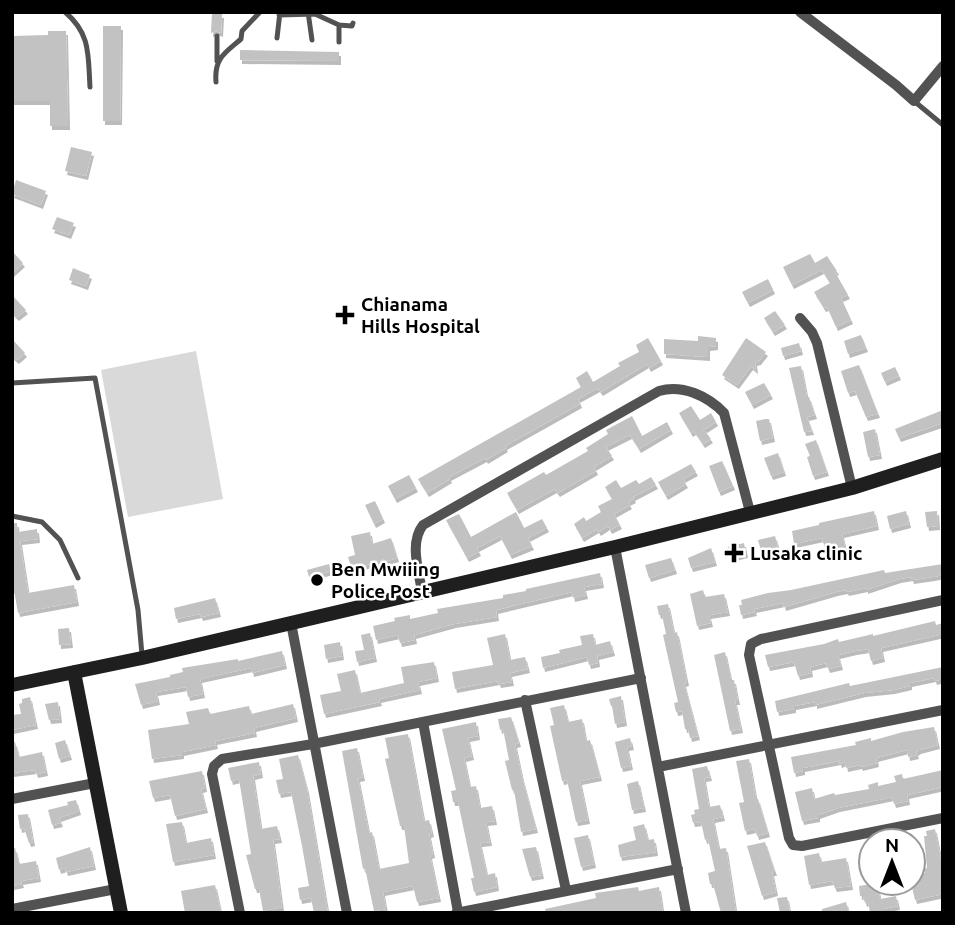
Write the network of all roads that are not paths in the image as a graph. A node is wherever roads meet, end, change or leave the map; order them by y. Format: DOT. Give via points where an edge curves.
graph roads {
  1 [pos="65,12"];
  2 [pos="260,12"];
  3 [pos="800,12"];
  4 [pos="308,13"];
  5 [pos="279,14"];
  6 [pos="354,23"];
  7 [pos="339,25"];
  8 [pos="217,36"];
  9 [pos="277,38"];
  10 [pos="312,40"];
  11 [pos="339,42"];
  12 [pos="217,64"];
  13 [pos="943,66"];
  14 [pos="216,82"];
  15 [pos="90,87"];
  16 [pos="914,101"];
  17 [pos="943,125"];
  18 [pos="800,318"];
  19 [pos="12,383"];
  20 [pos="943,459"];
  21 [pos="852,488"];
  22 [pos="750,512"];
  23 [pos="12,516"];
  24 [pos="615,547"];
  25 [pos="78,578"];
  26 [pos="422,592"];
  27 [pos="943,600"];
  28 [pos="290,623"];
  29 [pos="142,658"];
  30 [pos="74,672"];
  31 [pos="641,678"];
  32 [pos="12,685"];
  33 [pos="525,700"];
  34 [pos="943,710"];
  35 [pos="423,722"];
  36 [pos="313,744"];
  37 [pos="767,746"];
  38 [pos="658,768"];
  39 [pos="95,783"];
  40 [pos="12,799"];
  41 [pos="943,818"];
  42 [pos="678,869"];
  43 [pos="116,889"];
  44 [pos="566,890"];
  45 [pos="12,909"];
  46 [pos="121,913"];
  47 [pos="240,913"];
  48 [pos="347,913"];
  49 [pos="457,913"];
  50 [pos="686,913"];
  1 -- 15 [label="lane" via="78,23 88,46"];
  2 -- 12 [label="lane"];
  3 -- 16 [label="street"];
  4 -- 5 [label="lane"];
  4 -- 7 [label="lane"];
  4 -- 10 [label="lane"];
  5 -- 9 [label="lane"];
  6 -- 7 [label="lane"];
  7 -- 11 [label="lane"];
  8 -- 12 [label="lane"];
  12 -- 14 [label="lane"];
  13 -- 16 [label="street"];
  16 -- 17 [label="lane"];
  18 -- 21 [label="street" via="817,343"];
  19 -- 29 [label="lane" via="95,378 138,610"];
  20 -- 21 [label="main road"];
  21 -- 22 [label="main road"];
  22 -- 24 [label="main road"];
  22 -- 26 [label="street" via="724,412 716,404 671,387 423,525 415,542"];
  23 -- 25 [label="lane" via="42,522 60,540"];
  24 -- 26 [label="main road"];
  24 -- 31 [label="street"];
  26 -- 28 [label="main road"];
  27 -- 37 [label="street" via="751,644 749,654"];
  28 -- 29 [label="main road"];
  28 -- 36 [label="street"];
  29 -- 30 [label="main road"];
  30 -- 32 [label="main road"];
  30 -- 39 [label="main road"];
  31 -- 33 [label="street"];
  31 -- 38 [label="street"];
  33 -- 35 [label="street"];
  33 -- 44 [label="street"];
  34 -- 37 [label="street"];
  35 -- 36 [label="street"];
  35 -- 49 [label="street"];
  36 -- 47 [label="street" via="222,759 214,766 212,775"];
  36 -- 48 [label="street"];
  37 -- 38 [label="street"];
  37 -- 41 [label="street" via="793,845"];
  38 -- 42 [label="street"];
  39 -- 40 [label="street"];
  39 -- 43 [label="main road"];
  42 -- 44 [label="street"];
  42 -- 50 [label="street"];
  43 -- 45 [label="street"];
  43 -- 46 [label="main road"];
  44 -- 49 [label="street"];
}
